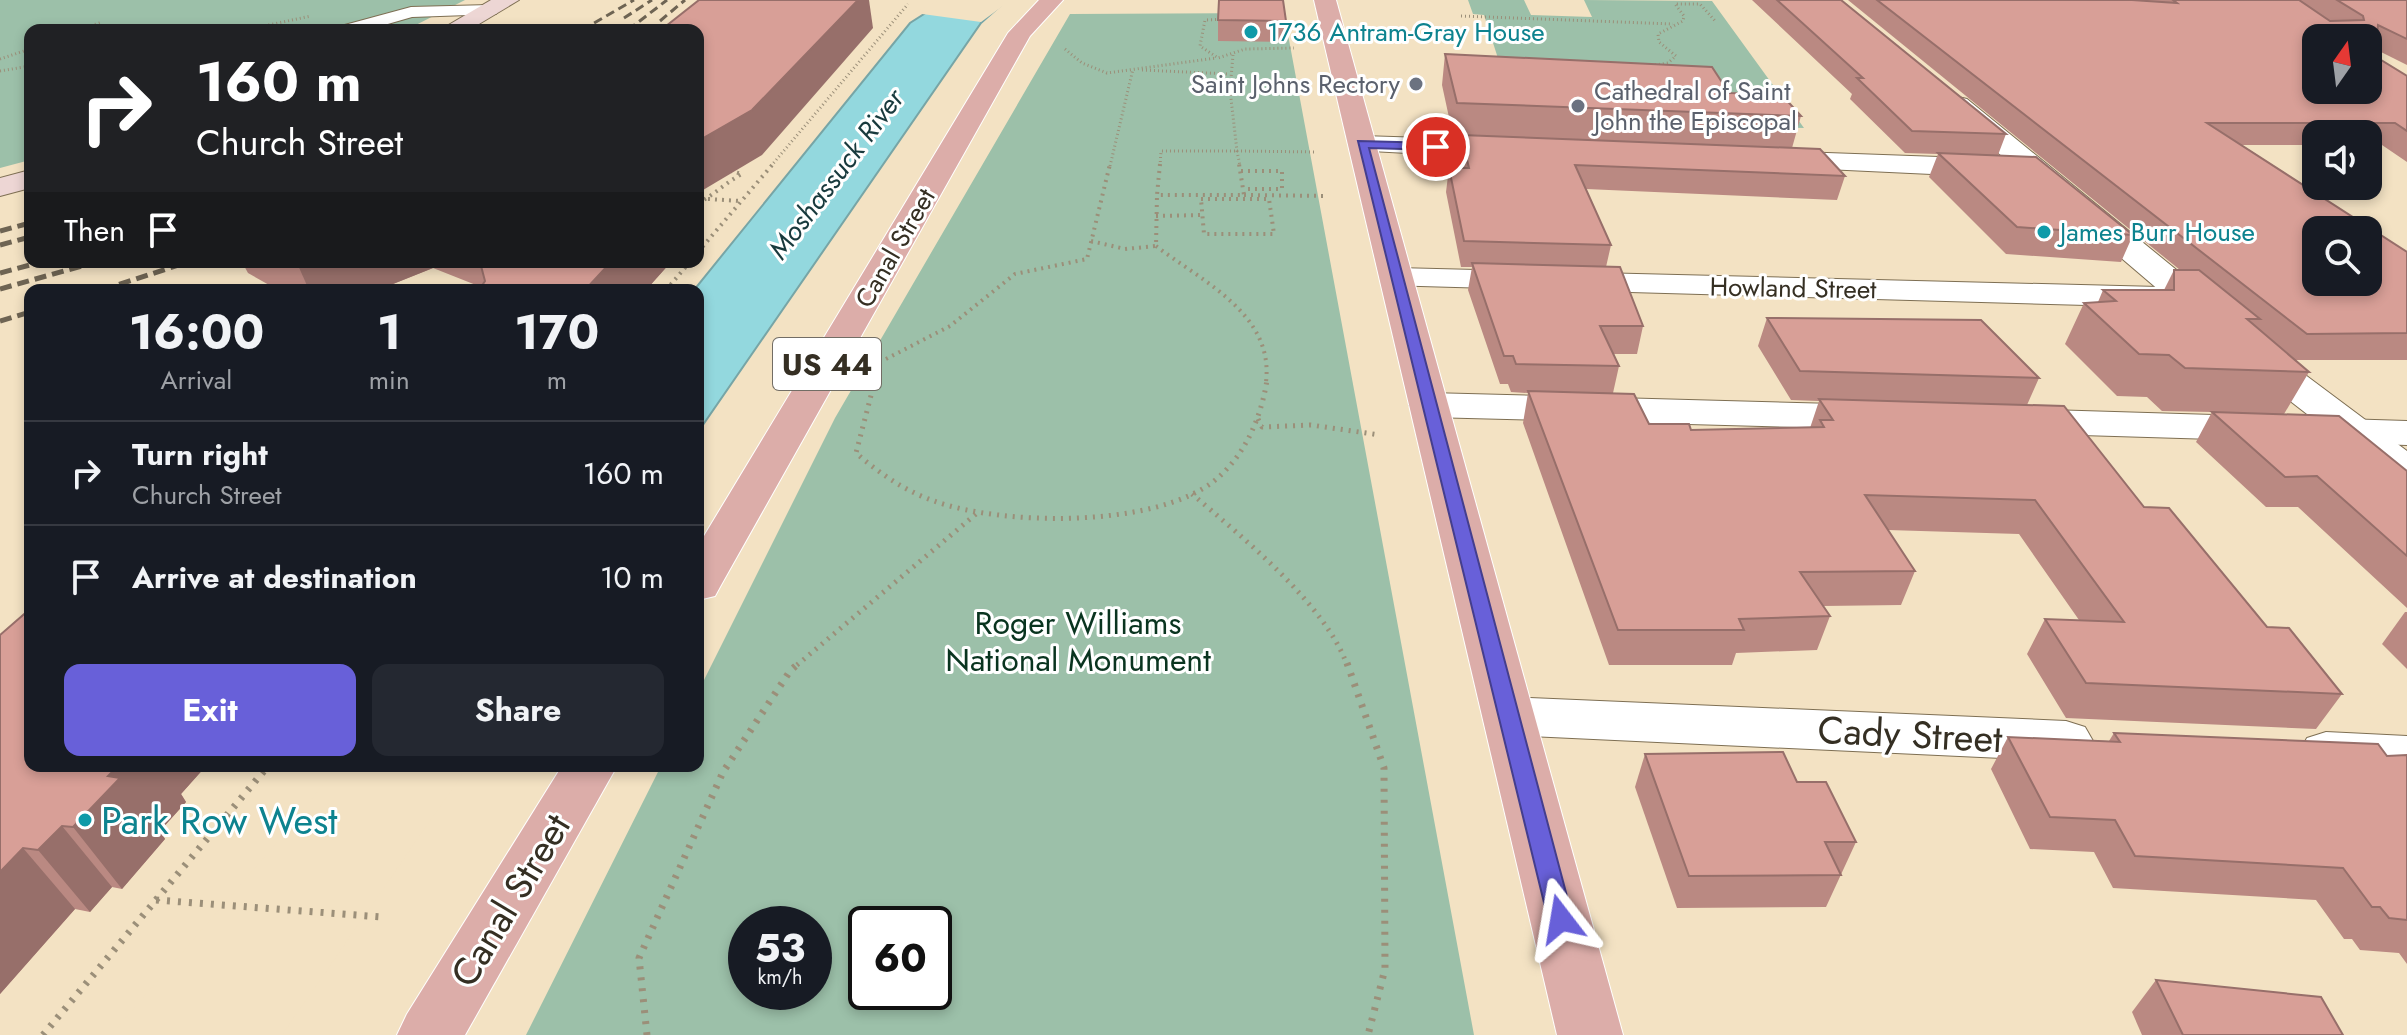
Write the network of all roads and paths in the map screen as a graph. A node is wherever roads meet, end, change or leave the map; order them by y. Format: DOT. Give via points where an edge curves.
graph roads {
  1 [pos="1052,0"];
  2 [pos="1325,0"];
  3 [pos="908,4"];
  4 [pos="499,5"];
  5 [pos="1461,16"];
  6 [pos="1231,19"];
  7 [pos="102,22"];
  8 [pos="1716,22"];
  9 [pos="96,24"];
  10 [pos="368,24"];
  11 [pos="463,24"];
  12 [pos="1673,24"];
  13 [pos="1299,48"];
  14 [pos="1065,49"];
  15 [pos="24,51"];
  16 [pos="1233,55"];
  17 [pos="1218,58"];
  18 [pos="0,59"];
  19 [pos="1642,65"];
  20 [pos="24,67"];
  21 [pos="1133,69"];
  22 [pos="0,71"];
  23 [pos="1229,74"];
  24 [pos="1932,84"];
  25 [pos="1341,148"];
  26 [pos="1238,151"];
  27 [pos="1543,151"];
  28 [pos="1741,159"];
  29 [pos="730,170"];
  30 [pos="2037,170"];
  31 [pos="1241,171"];
  32 [pos="24,181"];
  33 [pos="0,187"];
  34 [pos="1244,192"];
  35 [pos="1157,195"];
  36 [pos="1330,196"];
  37 [pos="707,199"];
  38 [pos="704,200"];
  39 [pos="741,201"];
  40 [pos="1203,215"];
  41 [pos="1156,216"];
  42 [pos="1091,241"];
  43 [pos="704,245"];
  44 [pos="1156,246"];
  45 [pos="685,268"];
  46 [pos="1397,278"];
  47 [pos="671,284"];
  48 [pos="2190,298"];
  49 [pos="890,350"];
  50 [pos="884,360"];
  51 [pos="878,370"];
  52 [pos="874,383"];
  53 [pos="1429,405"];
  54 [pos="1258,418"];
  55 [pos="1903,418"];
  56 [pos="1981,420"];
  57 [pos="2359,431"];
  58 [pos="2407,433"];
  59 [pos="1380,435"];
  60 [pos="2407,471"];
  61 [pos="1192,494"];
  62 [pos="977,513"];
  63 [pos="704,575"];
  64 [pos="1509,716"];
  65 [pos="2119,743"];
  66 [pos="2279,750"];
  67 [pos="2407,756"];
  68 [pos="263,772"];
  69 [pos="586,772"];
  70 [pos="156,900"];
  71 [pos="382,917"];
  72 [pos="43,1035"];
  73 [pos="430,1035"];
  74 [pos="647,1035"];
  75 [pos="1368,1035"];
  76 [pos="1590,1035"];
  1 -- 63 [label="main road, Canal Street / US 44" via="1020,33"];
  2 -- 25 [label="main road"];
  3 -- 39 [label="path"];
  4 -- 10 [label="lane" via="411,12"];
  4 -- 11 [label="main road"];
  5 -- 12 [label="path"];
  6 -- 17 [label="path" via="1205,20 1200,46"];
  7 -- 9 [label="path"];
  8 -- 12 [label="path" via="1700,4 1675,4 1684,19"];
  12 -- 19 [label="path" via="1658,34 1659,42 1676,56 1674,61"];
  13 -- 16 [label="path" via="1245,49"];
  14 -- 21 [label="path" via="1107,73"];
  15 -- 18 [label="path"];
  16 -- 17 [label="path"];
  16 -- 23 [label="path"];
  17 -- 21 [label="path"];
  20 -- 22 [label="path"];
  21 -- 23 [label="path"];
  21 -- 42 [label="path"];
  23 -- 26 [label="path"];
  24 -- 30 [label="street"];
  25 -- 26 [label="path"];
  25 -- 27 [label="street"];
  25 -- 46 [label="main road"];
  26 -- 31 [label="path"];
  26 -- 35 [label="path" via="1161,151"];
  28 -- 30 [label="street"];
  29 -- 37 [label="path" via="742,174 714,189"];
  30 -- 48 [label="street"];
  31 -- 34 [label="path"];
  31 -- 34 [label="path" via="1282,171 1282,189"];
  32 -- 33 [label="main road"];
  34 -- 35 [label="path"];
  34 -- 36 [label="path"];
  35 -- 41 [label="path"];
  37 -- 38 [label="path"];
  37 -- 39 [label="path"];
  39 -- 43 [label="path"];
  40 -- 40 [label="path" via="1201,199 1269,199 1274,234 1204,234"];
  40 -- 41 [label="path"];
  41 -- 44 [label="path"];
  42 -- 44 [label="path" via="1125,249"];
  42 -- 50 [label="path" via="1087,259 1015,274 950,326"];
  44 -- 54 [label="path" via="1235,306 1263,339 1268,381"];
  45 -- 47 [label="path"];
  46 -- 48 [label="street, Howland Street"];
  46 -- 53 [label="main road"];
  48 -- 57 [label="street" via="2290,382"];
  49 -- 50 [label="path"];
  50 -- 51 [label="path"];
  52 -- 62 [label="path" via="856,453 904,487"];
  53 -- 55 [label="street"];
  53 -- 64 [label="main road"];
  54 -- 59 [label="path" via="1262,427 1279,430 1315,425"];
  54 -- 61 [label="path" via="1230,466"];
  56 -- 57 [label="street"];
  57 -- 58 [label="street"];
  57 -- 60 [label="street"];
  61 -- 62 [label="path" via="1064,520"];
  61 -- 75 [label="path" via="1269,560 1340,644 1384,768 1385,969"];
  62 -- 74 [label="path" via="790,671 723,772 639,958"];
  64 -- 65 [label="street, Cady Street"];
  64 -- 76 [label="main road"];
  66 -- 67 [label="street"];
  68 -- 70 [label="path"];
  69 -- 73 [label="main road, Canal Street"];
  70 -- 71 [label="path"];
  70 -- 72 [label="path"];
}
